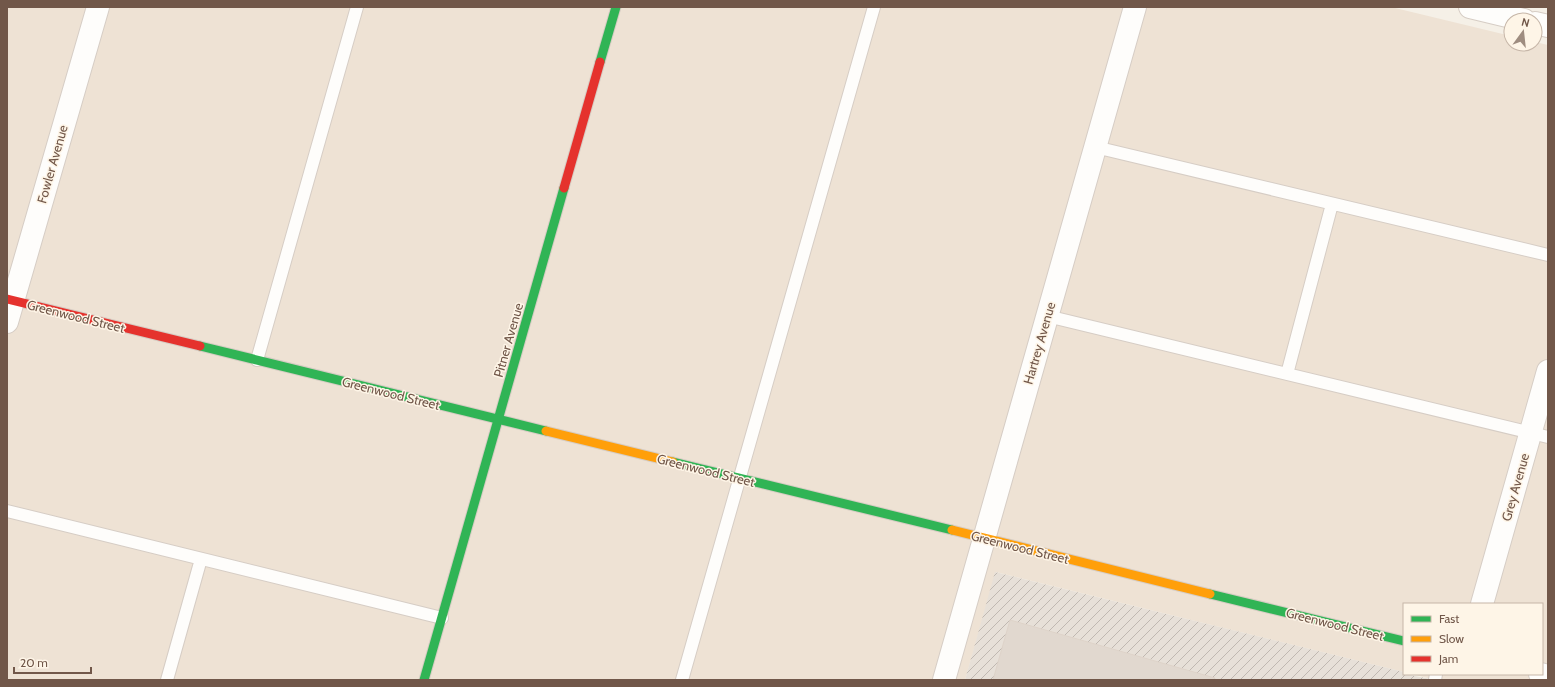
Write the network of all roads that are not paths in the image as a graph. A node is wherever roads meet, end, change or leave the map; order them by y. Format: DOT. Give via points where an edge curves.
graph roads {
  1 [pos="98,7"];
  2 [pos="358,7"];
  3 [pos="616,7"];
  4 [pos="874,7"];
  5 [pos="1135,7"];
  6 [pos="1470,7"];
  7 [pos="1503,15"];
  8 [pos="1095,146"];
  9 [pos="1332,204"];
  10 [pos="1548,255"];
  11 [pos="10,300"];
  12 [pos="1047,316"];
  13 [pos="7,322"];
  14 [pos="257,360"];
  15 [pos="1548,371"];
  16 [pos="1287,374"];
  17 [pos="499,420"];
  18 [pos="1539,435"];
  19 [pos="740,478"];
  20 [pos="7,511"];
  21 [pos="984,538"];
  22 [pos="201,559"];
  23 [pos="1482,603"];
  24 [pos="442,618"];
  25 [pos="1403,641"];
  26 [pos="167,680"];
  27 [pos="424,680"];
  28 [pos="682,680"];
  29 [pos="944,680"];
  1 -- 11 [label="street, Fowler Avenue"];
  2 -- 14 [label="lane"];
  3 -- 17 [label="street, Pitner Avenue"];
  4 -- 19 [label="lane"];
  5 -- 8 [label="street, Hartrey Avenue"];
  6 -- 7 [label="street"];
  8 -- 9 [label="lane"];
  8 -- 12 [label="street, Hartrey Avenue"];
  9 -- 10 [label="lane"];
  9 -- 16 [label="lane"];
  11 -- 13 [label="street, Fowler Avenue"];
  11 -- 14 [label="street, Greenwood Street"];
  12 -- 16 [label="lane"];
  12 -- 21 [label="street, Hartrey Avenue"];
  14 -- 17 [label="street, Greenwood Street"];
  15 -- 18 [label="street, Grey Avenue"];
  16 -- 18 [label="lane"];
  17 -- 19 [label="street, Greenwood Street"];
  17 -- 24 [label="street, Pitner Avenue"];
  18 -- 23 [label="street, Grey Avenue"];
  19 -- 21 [label="street, Greenwood Street"];
  19 -- 28 [label="lane"];
  20 -- 22 [label="lane"];
  21 -- 25 [label="street, Greenwood Street"];
  21 -- 29 [label="street, Hartrey Avenue"];
  22 -- 24 [label="lane"];
  22 -- 26 [label="lane"];
  24 -- 27 [label="street, Pitner Avenue"];
}
